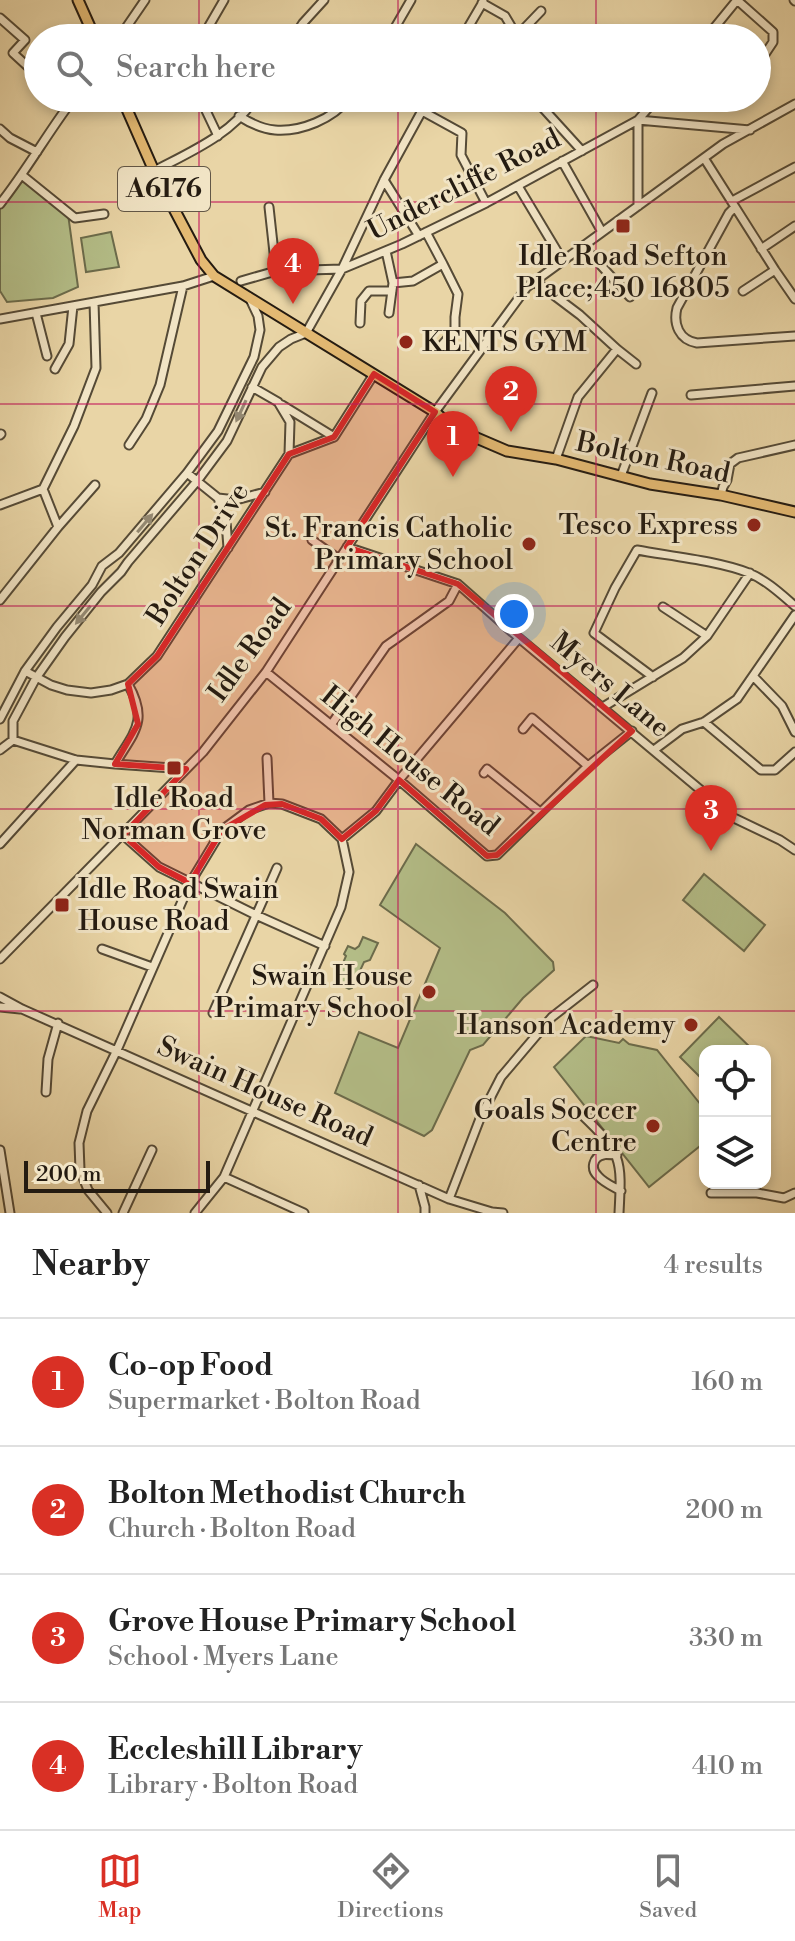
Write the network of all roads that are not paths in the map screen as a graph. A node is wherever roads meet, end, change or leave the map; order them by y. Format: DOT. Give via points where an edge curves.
graph roads {
  1 [pos="78,0"];
  2 [pos="145,0"];
  3 [pos="224,0"];
  4 [pos="308,0"];
  5 [pos="324,0"];
  6 [pos="411,0"];
  7 [pos="737,0"];
  8 [pos="483,1"];
  9 [pos="317,7"];
  10 [pos="541,11"];
  11 [pos="0,18"];
  12 [pos="89,24"];
  13 [pos="129,24"];
  14 [pos="210,24"];
  15 [pos="302,24"];
  16 [pos="397,24"];
  17 [pos="470,24"];
  18 [pos="510,24"];
  19 [pos="530,24"];
  20 [pos="717,24"];
  21 [pos="764,24"];
  22 [pos="24,39"];
  23 [pos="24,41"];
  24 [pos="24,63"];
  25 [pos="795,104"];
  26 [pos="62,112"];
  27 [pos="128,112"];
  28 [pos="207,112"];
  29 [pos="243,112"];
  30 [pos="332,112"];
  31 [pos="421,112"];
  32 [pos="424,112"];
  33 [pos="547,112"];
  34 [pos="645,112"];
  35 [pos="239,116"];
  36 [pos="638,120"];
  37 [pos="0,129"];
  38 [pos="751,130"];
  39 [pos="218,136"];
  40 [pos="582,151"];
  41 [pos="37,152"];
  42 [pos="704,158"];
  43 [pos="562,161"];
  44 [pos="795,167"];
  45 [pos="154,171"];
  46 [pos="23,176"];
  47 [pos="384,180"];
  48 [pos="518,186"];
  49 [pos="486,203"];
  50 [pos="0,204"];
  51 [pos="734,204"];
  52 [pos="638,206"];
  53 [pos="269,207"];
  54 [pos="104,214"];
  55 [pos="795,226"];
  56 [pos="602,232"];
  57 [pos="423,234"];
  58 [pos="583,246"];
  59 [pos="761,249"];
  60 [pos="386,251"];
  61 [pos="563,261"];
  62 [pos="443,264"];
  63 [pos="342,269"];
  64 [pos="775,270"];
  65 [pos="276,271"];
  66 [pos="214,276"];
  67 [pos="241,281"];
  68 [pos="535,281"];
  69 [pos="183,286"];
  70 [pos="393,287"];
  71 [pos="743,291"];
  72 [pos="793,293"];
  73 [pos="249,297"];
  74 [pos="630,297"];
  75 [pos="94,302"];
  76 [pos="73,306"];
  77 [pos="36,313"];
  78 [pos="389,313"];
  79 [pos="0,319"];
  80 [pos="360,323"];
  81 [pos="306,333"];
  82 [pos="795,336"];
  83 [pos="441,346"];
  84 [pos="617,349"];
  85 [pos="47,356"];
  86 [pos="636,364"];
  87 [pos="55,369"];
  88 [pos="374,374"];
  89 [pos="243,382"];
  90 [pos="795,386"];
  91 [pos="252,388"];
  92 [pos="652,393"];
  93 [pos="691,395"];
  94 [pos="278,402"];
  95 [pos="435,412"];
  96 [pos="334,437"];
  97 [pos="129,445"];
  98 [pos="795,445"];
  99 [pos="289,454"];
  100 [pos="556,459"];
  101 [pos="187,473"];
  102 [pos="621,476"];
  103 [pos="198,480"];
  104 [pos="95,485"];
  105 [pos="43,489"];
  106 [pos="265,492"];
  107 [pos="721,495"];
  108 [pos="218,498"];
  109 [pos="0,505"];
  110 [pos="795,512"];
  111 [pos="58,527"];
  112 [pos="312,540"];
  113 [pos="347,547"];
  114 [pos="228,550"];
  115 [pos="119,553"];
  116 [pos="339,559"];
  117 [pos="128,562"];
  118 [pos="750,573"];
  119 [pos="458,584"];
  120 [pos="92,585"];
  121 [pos="101,592"];
  122 [pos="0,600"];
  123 [pos="795,606"];
  124 [pos="663,607"];
  125 [pos="795,615"];
  126 [pos="786,627"];
  127 [pos="795,634"];
  128 [pos="707,636"];
  129 [pos="519,638"];
  130 [pos="25,671"];
  131 [pos="266,672"];
  132 [pos="753,676"];
  133 [pos="653,677"];
  134 [pos="36,678"];
  135 [pos="128,684"];
  136 [pos="13,693"];
  137 [pos="0,696"];
  138 [pos="603,707"];
  139 [pos="1,715"];
  140 [pos="13,721"];
  141 [pos="704,722"];
  142 [pos="331,725"];
  143 [pos="523,729"];
  144 [pos="632,731"];
  145 [pos="795,732"];
  146 [pos="13,740"];
  147 [pos="0,750"];
  148 [pos="654,750"];
  149 [pos="795,752"];
  150 [pos="267,758"];
  151 [pos="76,760"];
  152 [pos="115,764"];
  153 [pos="588,766"];
  154 [pos="186,769"];
  155 [pos="484,773"];
  156 [pos="399,780"];
  157 [pos="269,803"];
  158 [pos="540,812"];
  159 [pos="123,835"];
  160 [pos="342,839"];
  161 [pos="0,844"];
  162 [pos="795,850"];
  163 [pos="277,868"];
  164 [pos="190,883"];
  165 [pos="256,915"];
  166 [pos="325,946"];
  167 [pos="102,949"];
  168 [pos="1,959"];
  169 [pos="152,967"];
  170 [pos="593,985"];
  171 [pos="0,997"];
  172 [pos="0,1007"];
  173 [pos="22,1009"];
  174 [pos="213,1013"];
  175 [pos="58,1023"];
  176 [pos="117,1050"];
  177 [pos="46,1092"];
  178 [pos="253,1111"];
  179 [pos="581,1114"];
  180 [pos="0,1150"];
  181 [pos="152,1150"];
  182 [pos="617,1155"];
  183 [pos="224,1177"];
  184 [pos="419,1185"];
  185 [pos="757,1189"];
  186 [pos="621,1191"];
  187 [pos="711,1193"];
  188 [pos="757,1193"];
  189 [pos="795,1193"];
  190 [pos="449,1199"];
  191 [pos="491,1212"];
  192 [pos="10,1213"];
  193 [pos="107,1213"];
  194 [pos="123,1213"];
  195 [pos="195,1213"];
  196 [pos="304,1213"];
  197 [pos="425,1213"];
  198 [pos="503,1213"];
  199 [pos="619,1213"];
  1 -- 12 [label="main road"];
  2 -- 13 [label="street"];
  3 -- 14 [label="street"];
  4 -- 9 [label="street"];
  5 -- 9 [label="street"];
  6 -- 16 [label="street"];
  7 -- 20 [label="street"];
  7 -- 21 [label="street"];
  8 -- 17 [label="street"];
  8 -- 18 [label="street"];
  9 -- 15 [label="street"];
  10 -- 19 [label="street"];
  11 -- 22 [label="street"];
  23 -- 24 [label="street" via="13,53"];
  25 -- 38 [label="street, Idle Road"];
  26 -- 41 [label="street"];
  27 -- 45 [label="main road, A6176"];
  28 -- 39 [label="street"];
  29 -- 35 [label="street"];
  30 -- 35 [label="street" via="298,129 275,130"];
  31 -- 47 [label="street"];
  32 -- 49 [label="street" via="462,133 461,155"];
  33 -- 40 [label="street"];
  34 -- 36 [label="street"];
  35 -- 39 [label="street"];
  36 -- 38 [label="street"];
  36 -- 40 [label="street, Undercliffe Road"];
  36 -- 52 [label="street"];
  37 -- 41 [label="street"];
  38 -- 42 [label="street, Idle Road"];
  39 -- 45 [label="street"];
  40 -- 43 [label="street, Undercliffe Road"];
  41 -- 46 [label="street"];
  42 -- 51 [label="street"];
  42 -- 52 [label="street, Idle Road"];
  43 -- 48 [label="street, Undercliffe Road"];
  43 -- 56 [label="street"];
  44 -- 51 [label="street"];
  45 -- 66 [label="main road, A6176"];
  46 -- 50 [label="street"];
  46 -- 54 [label="street" via="75,218"];
  47 -- 57 [label="street"];
  47 -- 63 [label="street"];
  48 -- 49 [label="street, Undercliffe Road"];
  48 -- 61 [label="street"];
  49 -- 57 [label="street, Undercliffe Road"];
  51 -- 59 [label="street"];
  51 -- 82 [label="street" via="677,308 676,326 684,338 697,343"];
  52 -- 56 [label="street, Idle Road"];
  53 -- 65 [label="street"];
  55 -- 59 [label="street"];
  56 -- 58 [label="street, Idle Road"];
  57 -- 60 [label="street, Undercliffe Road"];
  57 -- 62 [label="street"];
  58 -- 61 [label="street, Idle Road"];
  58 -- 74 [label="street"];
  59 -- 64 [label="street"];
  60 -- 63 [label="street, Undercliffe Road"];
  60 -- 70 [label="street"];
  61 -- 68 [label="street, Idle Road"];
  62 -- 70 [label="street"];
  62 -- 83 [label="street" via="458,294 455,330"];
  63 -- 65 [label="street, Undercliffe Road"];
  63 -- 81 [label="street"];
  64 -- 71 [label="street"];
  64 -- 72 [label="street"];
  65 -- 67 [label="street, Undercliffe Road"];
  66 -- 69 [label="street"];
  66 -- 73 [label="main road, Bolton Road / A6176"];
  68 -- 84 [label="street"];
  68 -- 95 [label="street, Idle Road"];
  69 -- 75 [label="street"];
  69 -- 97 [label="street" via="160,385"];
  70 -- 78 [label="street"];
  70 -- 80 [label="street" via="369,291 361,301"];
  73 -- 81 [label="main road, Bolton Road / A6176"];
  73 -- 89 [label="street" via="260,330"];
  75 -- 76 [label="street"];
  75 -- 105 [label="street" via="96,368"];
  76 -- 77 [label="street"];
  76 -- 87 [label="street" via="69,344"];
  77 -- 79 [label="street"];
  77 -- 85 [label="street"];
  81 -- 88 [label="main road, Bolton Road / A6176"];
  81 -- 91 [label="street" via="279,347"];
  84 -- 86 [label="street"];
  84 -- 100 [label="street" via="578,397"];
  88 -- 95 [label="main road, Bolton Road / A6176"];
  88 -- 96 [label="street"];
  89 -- 91 [label="street"];
  89 -- 101 [label="street" via="218,431"];
  90 -- 93 [label="street"];
  91 -- 94 [label="street"];
  91 -- 103 [label="street, one-way" via="227,441"];
  92 -- 102 [label="street"];
  94 -- 96 [label="street"];
  94 -- 99 [label="street" via="290,422"];
  95 -- 100 [label="main road, Bolton Road / A6176" via="465,433 507,451"];
  95 -- 113 [label="street, Idle Road"];
  96 -- 99 [label="street"];
  98 -- 107 [label="street" via="738,458 730,464"];
  99 -- 106 [label="street, Bolton Drive"];
  100 -- 102 [label="main road, Bolton Road / A6176"];
  101 -- 103 [label="street"];
  115 -- 101 [label="street, one-way"];
  102 -- 107 [label="main road, Bolton Road / A6176"];
  103 -- 108 [label="street"];
  103 -- 117 [label="street"];
  104 -- 111 [label="street"];
  105 -- 109 [label="street"];
  105 -- 111 [label="street"];
  106 -- 108 [label="street" via="236,500"];
  106 -- 114 [label="street, Bolton Drive"];
  107 -- 110 [label="main road, Bolton Road / A6176"];
  108 -- 114 [label="street"];
  111 -- 122 [label="street"];
  112 -- 116 [label="street"];
  113 -- 116 [label="street, Idle Road"];
  113 -- 119 [label="street, Myers Lane"];
  114 -- 135 [label="street, Bolton Drive" via="157,656"];
  115 -- 117 [label="street"];
  115 -- 120 [label="street" via="102,566"];
  116 -- 131 [label="street, Idle Road"];
  117 -- 121 [label="street"];
  118 -- 123 [label="street"];
  118 -- 128 [label="street"];
  118 -- 133 [label="street" via="637,550 594,633"];
  119 -- 129 [label="street, Myers Lane"];
  119 -- 142 [label="street" via="449,601 386,646"];
  120 -- 121 [label="street"];
  120 -- 130 [label="street"];
  121 -- 134 [label="street, one-way"];
  124 -- 128 [label="street"];
  125 -- 126 [label="street"];
  126 -- 127 [label="street"];
  126 -- 132 [label="street"];
  128 -- 133 [label="street"];
  129 -- 138 [label="street, Myers Lane"];
  129 -- 156 [label="street"];
  130 -- 134 [label="street"];
  130 -- 136 [label="street"];
  131 -- 142 [label="street, High House Road"];
  131 -- 154 [label="street, Idle Road"];
  132 -- 141 [label="street" via="737,699"];
  132 -- 145 [label="street" via="782,706"];
  133 -- 138 [label="street"];
  134 -- 135 [label="street" via="91,693"];
  134 -- 140 [label="street"];
  135 -- 152 [label="street" via="137,700 138,724"];
  136 -- 137 [label="street"];
  136 -- 139 [label="street"];
  138 -- 144 [label="street, Myers Lane"];
  139 -- 140 [label="street"];
  140 -- 146 [label="street"];
  141 -- 148 [label="street" via="682,729"];
  141 -- 149 [label="street" via="761,770 775,770"];
  142 -- 156 [label="street, High House Road"];
  143 -- 153 [label="street" via="532,718"];
  144 -- 148 [label="street, Myers Lane"];
  144 -- 153 [label="street, High House Road"];
  146 -- 147 [label="street"];
  146 -- 151 [label="street"];
  148 -- 162 [label="street, Myers Lane" via="734,818"];
  150 -- 157 [label="street"];
  151 -- 152 [label="street"];
  151 -- 161 [label="street"];
  152 -- 154 [label="street"];
  153 -- 158 [label="street, High House Road"];
  154 -- 159 [label="street, Idle Road"];
  155 -- 158 [label="street" via="487,769"];
  156 -- 158 [label="street, High House Road" via="487,856 497,855"];
  156 -- 160 [label="street" via="376,811"];
  157 -- 160 [label="street" via="321,819"];
  157 -- 164 [label="street" via="222,830"];
  159 -- 164 [label="street" via="159,867"];
  159 -- 168 [label="street, Idle Road"];
  160 -- 166 [label="street" via="349,872"];
  163 -- 165 [label="street"];
  164 -- 165 [label="street"];
  164 -- 169 [label="street"];
  165 -- 166 [label="street"];
  165 -- 174 [label="street"];
  166 -- 178 [label="street"];
  167 -- 169 [label="street"];
  169 -- 176 [label="street"];
  170 -- 190 [label="street" via="552,1017 501,1077"];
  171 -- 173 [label="street, Swain House Road"];
  172 -- 173 [label="street, Swain House Road"];
  173 -- 175 [label="street, Swain House Road"];
  175 -- 176 [label="street, Swain House Road"];
  175 -- 177 [label="street"];
  176 -- 178 [label="street, Swain House Road"];
  176 -- 193 [label="street" via="87,1111 79,1143 80,1170 88,1190"];
  178 -- 183 [label="street"];
  178 -- 184 [label="street, Swain House Road"];
  179 -- 182 [label="street"];
  180 -- 192 [label="street"];
  181 -- 194 [label="street"];
  182 -- 186 [label="street"];
  182 -- 186 [label="street" via="598,1156 594,1170"];
  183 -- 195 [label="street"];
  183 -- 196 [label="street"];
  184 -- 190 [label="street, Swain House Road"];
  184 -- 197 [label="street"];
  185 -- 188 [label="street"];
  186 -- 199 [label="street"];
  187 -- 188 [label="street"];
  188 -- 189 [label="street" via="784,1198"];
  190 -- 191 [label="street, Swain House Road"];
  191 -- 198 [label="street, Swain House Road"];
}
